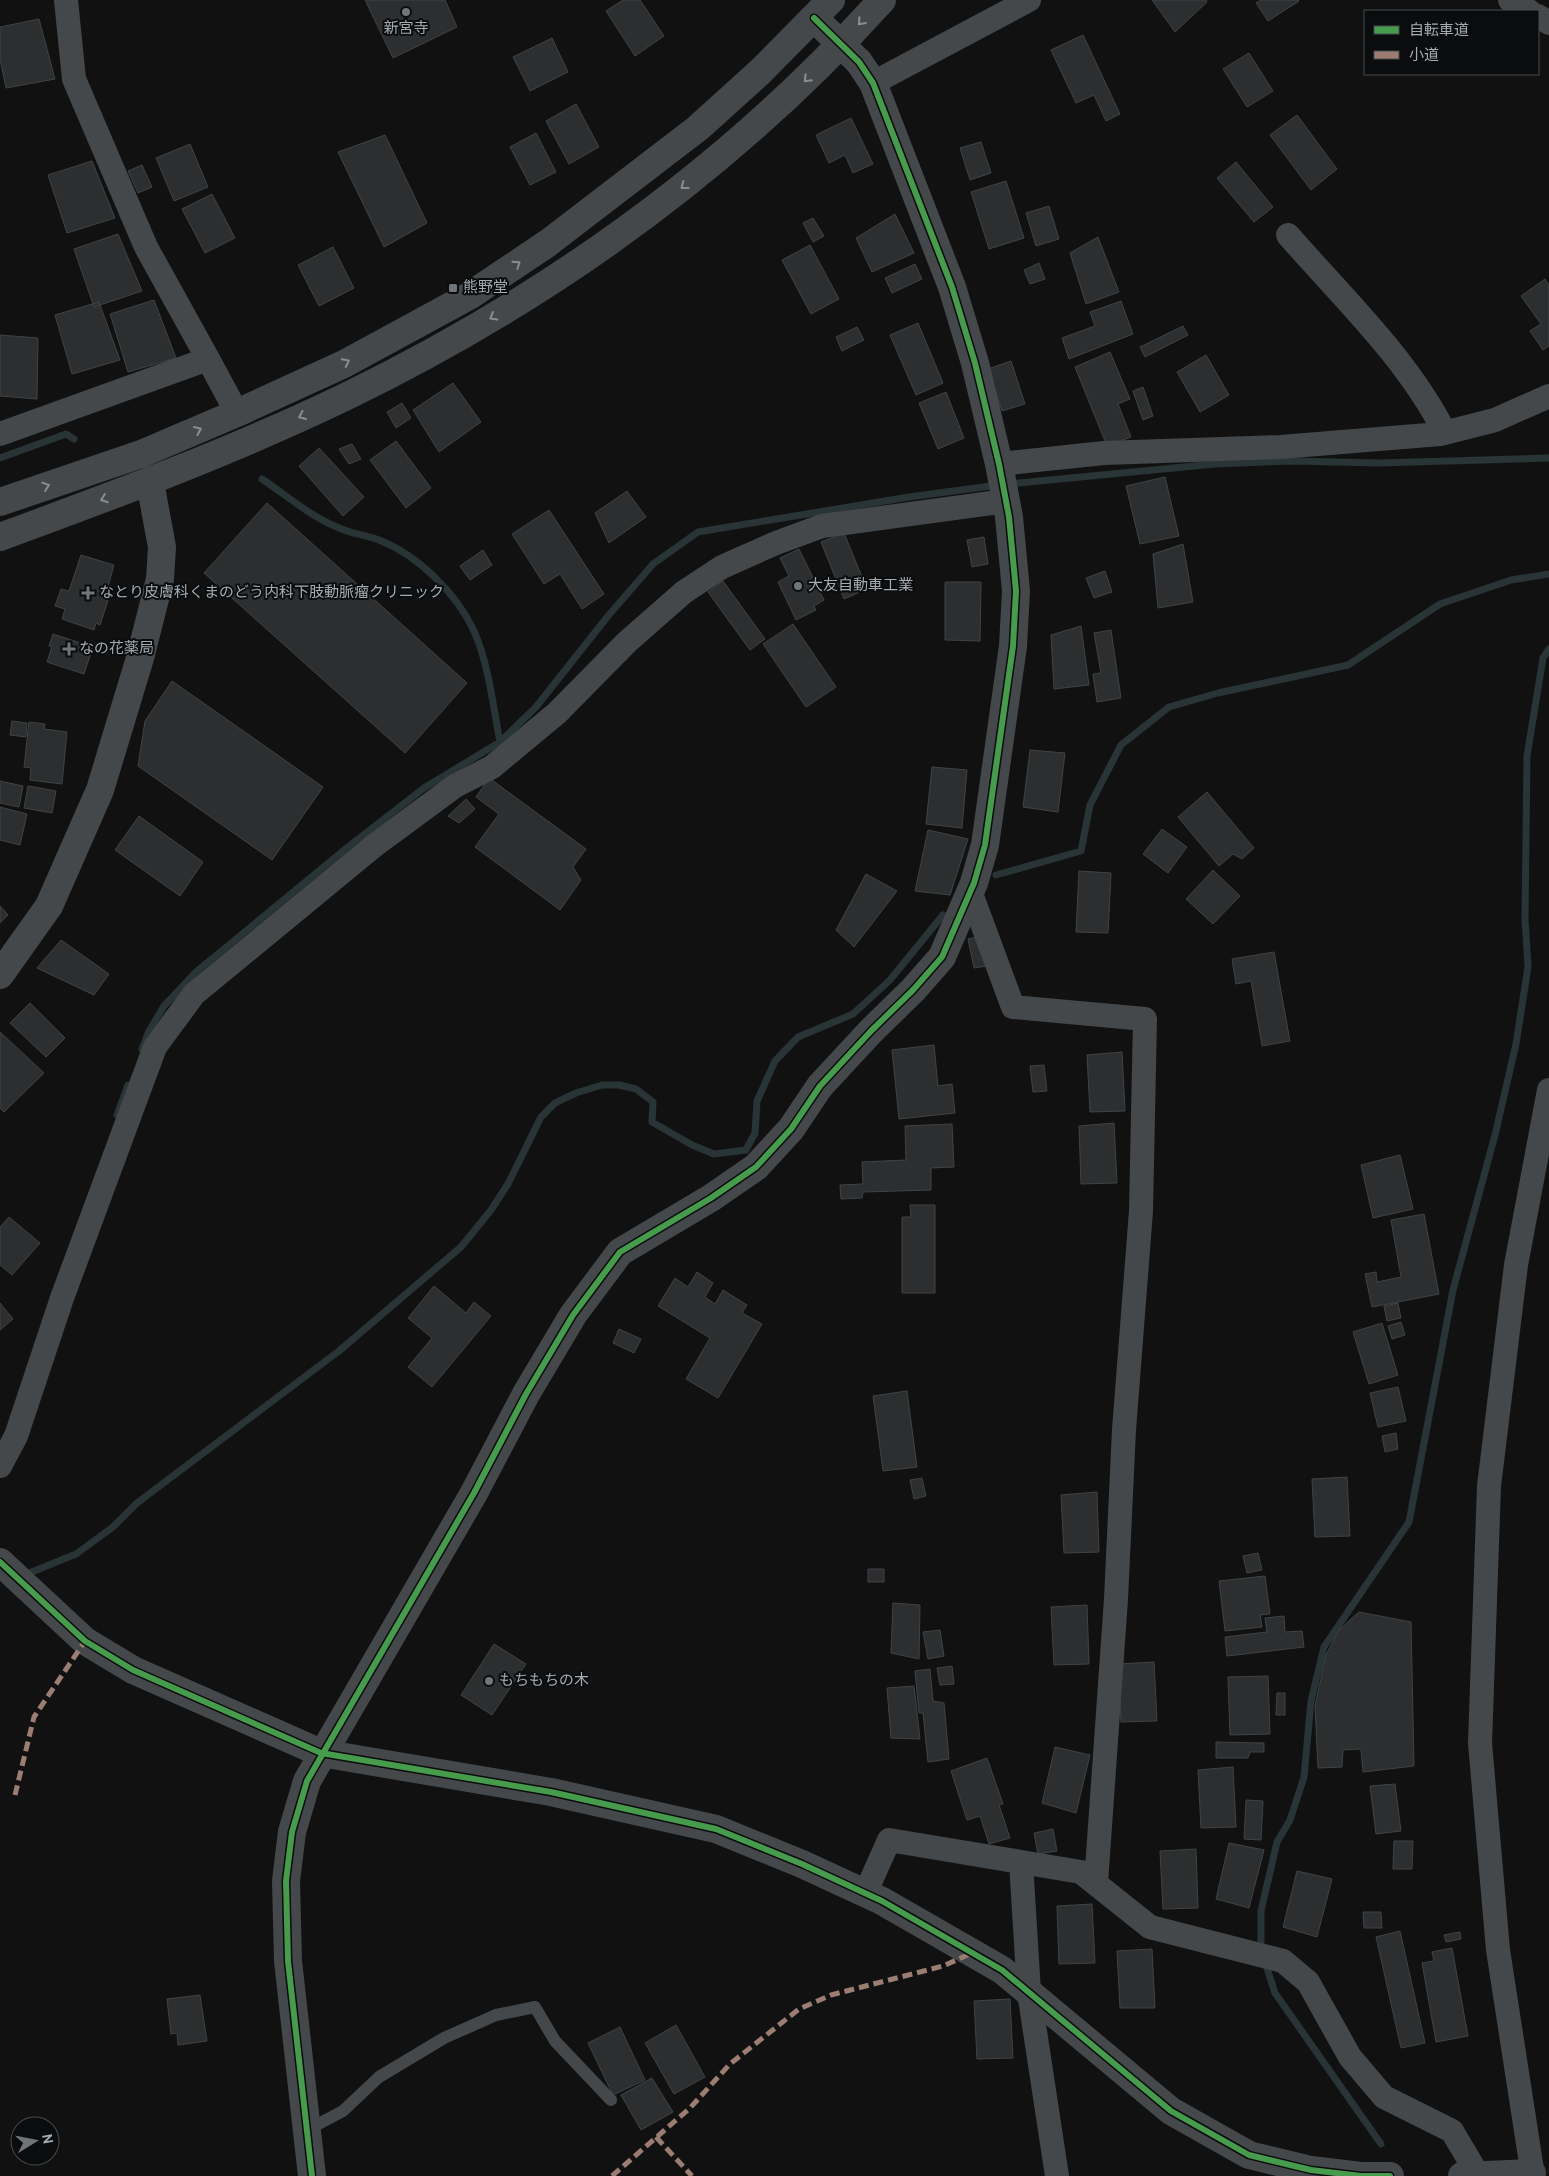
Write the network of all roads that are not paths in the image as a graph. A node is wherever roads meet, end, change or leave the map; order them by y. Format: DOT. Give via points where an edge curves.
graph roads {
  1 [pos="66,0"];
  2 [pos="882,0"];
  3 [pos="1029,0"];
  4 [pos="1510,0"];
  5 [pos="823,9"];
  6 [pos="1527,10"];
  7 [pos="841,44"];
  8 [pos="873,83"];
  9 [pos="1288,235"];
  10 [pos="208,359"];
  11 [pos="1549,396"];
  12 [pos="237,414"];
  13 [pos="1446,433"];
  14 [pos="0,434"];
  15 [pos="150,482"];
  16 [pos="1002,483"];
  17 [pos="0,502"];
  18 [pos="0,537"];
  19 [pos="970,892"];
  20 [pos="0,975"];
  21 [pos="1549,1090"];
  22 [pos="0,1466"];
  23 [pos="3,1565"];
  24 [pos="321,1754"];
  25 [pos="1021,1862"];
  26 [pos="1096,1883"];
  27 [pos="865,1894"];
  28 [pos="1029,1992"];
  29 [pos="611,2100"];
  30 [pos="307,2130"];
  31 [pos="1532,2174"];
  32 [pos="312,2176"];
  33 [pos="1057,2176"];
  34 [pos="1390,2176"];
  35 [pos="1470,2176"];
  1 -- 10 [label="street" via="74,79 146,247"];
  2 -- 7 [label="street, one-way"];
  3 -- 8 [label="street"];
  4 -- 6 [label="street"];
  5 -- 7 [label="street"];
  12 -- 5 [label="street, one-way" via="344,364 469,296 548,243 698,128"];
  7 -- 8 [label="street"];
  7 -- 15 [label="street, one-way" via="718,159 623,233 511,306 429,354 345,397"];
  8 -- 16 [label="street" via="952,287 975,363"];
  9 -- 13 [label="street" via="1397,359 1431,405"];
  10 -- 12 [label="street"];
  10 -- 14 [label="street"];
  11 -- 13 [label="street" via="1495,420"];
  17 -- 12 [label="street, one-way" via="140,454"];
  13 -- 16 [label="street" via="1281,447 1104,453"];
  15 -- 18 [label="street, one-way"];
  15 -- 20 [label="street" via="162,547 160,579 100,790 49,906"];
  16 -- 19 [label="street" via="1016,591 1013,646 985,845"];
  16 -- 22 [label="street" via="822,526 722,568 684,592 627,642 557,713 492,767 455,786 376,845 194,994 155,1047 62,1298 16,1436"];
  19 -- 24 [label="street" via="942,957 820,1086 791,1129 756,1167 620,1252 573,1316"];
  19 -- 26 [label="street" via="1013,1007 1144,1019 1140,1211"];
  21 -- 31 [label="street" via="1516,1265 1489,1486 1480,1743 1498,1950"];
  23 -- 24 [label="street" via="85,1641 133,1670"];
  24 -- 27 [label="street" via="551,1792 716,1830 802,1864"];
  24 -- 30 [label="street" via="307,1781 292,1832 286,1881 288,1961"];
  25 -- 26 [label="street" via="1082,1872"];
  25 -- 27 [label="street" via="889,1840"];
  25 -- 28 [label="street"];
  26 -- 35 [label="street" via="1150,1927 1283,1961 1308,1982 1350,2057 1384,2097 1452,2131"];
  27 -- 28 [label="street" via="1002,1970"];
  28 -- 33 [label="street"];
  28 -- 34 [label="street" via="1171,2110 1249,2155 1311,2170"];
  29 -- 30 [label="lane" via="554,2041 535,2007 496,2015 444,2038 379,2077 343,2111"];
  30 -- 32 [label="street"];
  31 -- 35 [label="street"];
}
